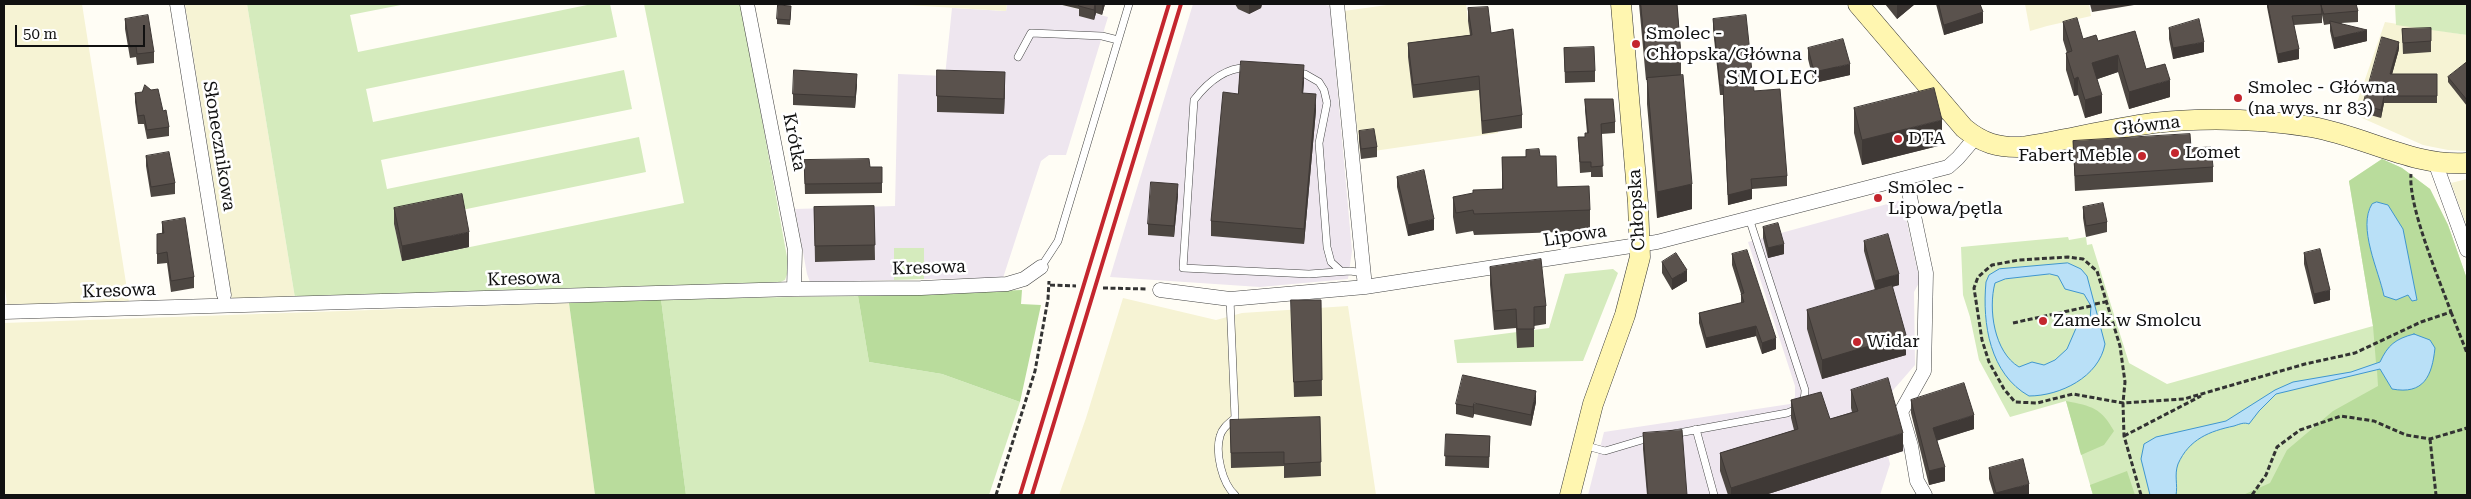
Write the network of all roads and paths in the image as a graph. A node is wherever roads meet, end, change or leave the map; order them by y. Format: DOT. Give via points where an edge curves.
graph roads {
  1 [pos="177,4"];
  2 [pos="747,4"];
  3 [pos="1129,4"];
  4 [pos="1337,4"];
  5 [pos="1621,4"];
  6 [pos="1858,4"];
  7 [pos="1118,40"];
  8 [pos="1018,57"];
  9 [pos="1260,69"];
  10 [pos="1287,72"];
  11 [pos="1975,138"];
  12 [pos="2434,162"];
  13 [pos="2467,163"];
  14 [pos="2411,166"];
  15 [pos="1906,178"];
  16 [pos="1749,218"];
  17 [pos="1641,244"];
  18 [pos="2467,250"];
  19 [pos="1041,267"];
  20 [pos="1341,271"];
  21 [pos="1364,273"];
  22 [pos="1050,285"];
  23 [pos="1076,286"];
  24 [pos="1366,287"];
  25 [pos="1103,288"];
  26 [pos="794,290"];
  27 [pos="1160,290"];
  28 [pos="224,295"];
  29 [pos="1230,299"];
  30 [pos="2105,302"];
  31 [pos="2095,304"];
  32 [pos="2091,306"];
  33 [pos="4,312"];
  34 [pos="2451,312"];
  35 [pos="2013,323"];
  36 [pos="2467,353"];
  37 [pos="2210,391"];
  38 [pos="2123,403"];
  39 [pos="2467,428"];
  40 [pos="1696,429"];
  41 [pos="2124,436"];
  42 [pos="2430,439"];
  43 [pos="1581,444"];
  44 [pos="996,495"];
  45 [pos="1235,495"];
  46 [pos="1570,495"];
  47 [pos="1714,495"];
  48 [pos="1925,495"];
  49 [pos="2140,495"];
  50 [pos="2252,495"];
  51 [pos="2436,495"];
  1 -- 28 [label="street, Słonecznikowa"];
  2 -- 26 [label="street, Krótka" via="795,250"];
  3 -- 7 [label="lane"];
  4 -- 21 [label="street"];
  5 -- 17 [label="street, Chłopska"];
  6 -- 11 [label="street, Główna"];
  7 -- 8 [label="lane" via="1102,36 1031,33"];
  7 -- 19 [label="lane" via="1058,241"];
  9 -- 20 [label="lane" via="1232,69 1205,86 1194,100 1183,268 1309,274"];
  10 -- 20 [label="lane" via="1314,78 1324,90 1327,102 1319,143 1327,247 1331,262"];
  11 -- 12 [label="street, Główna" via="1987,144 2012,147 2151,124 2212,119 2253,120 2313,127"];
  11 -- 15 [label="street, Lipowa" via="1948,167"];
  12 -- 13 [label="street, Główna"];
  12 -- 18 [label="street"];
  14 -- 34 [label="path" via="2410,182 2420,222"];
  15 -- 16 [label="street, Lipowa"];
  15 -- 48 [label="street" via="1926,273 1924,371 1901,412 1917,481"];
  16 -- 17 [label="street, Lipowa"];
  16 -- 40 [label="lane" via="1805,396 1802,405 1787,413"];
  17 -- 24 [label="street, Lipowa"];
  17 -- 43 [label="street, Chłopska" via="1638,271"];
  19 -- 22 [label="path"];
  19 -- 26 [label="street, Kresowa" via="1024,279 1007,284"];
  20 -- 21 [label="lane"];
  21 -- 24 [label="street"];
  22 -- 23 [label="path"];
  22 -- 44 [label="path" via="1035,371"];
  24 -- 29 [label="street, Lipowa"];
  25 -- 27 [label="path"];
  26 -- 33 [label="street, Kresowa"];
  27 -- 29 [label="street, Lipowa"];
  29 -- 45 [label="lane" via="1235,418 1220,435 1218,451 1225,480"];
  30 -- 31 [label="path"];
  30 -- 38 [label="path" via="2120,346 2125,382"];
  30 -- 38 [label="path" via="2096,271 2083,259 2068,257 1992,265 1978,276 1974,288 1975,307 1989,362 2015,402 2037,403 2073,394"];
  32 -- 35 [label="path"];
  34 -- 36 [label="path"];
  34 -- 37 [label="path" via="2421,322 2355,353"];
  37 -- 38 [label="path" via="2184,399"];
  37 -- 41 [label="path"];
  38 -- 41 [label="path"];
  39 -- 42 [label="path"];
  40 -- 43 [label="lane" via="1642,439 1605,451"];
  40 -- 47 [label="lane"];
  41 -- 49 [label="path"];
  42 -- 50 [label="path" via="2406,435 2374,421 2341,416 2300,430 2277,447 2266,475"];
  42 -- 51 [label="path"];
  43 -- 46 [label="street, Chłopska"];
}
